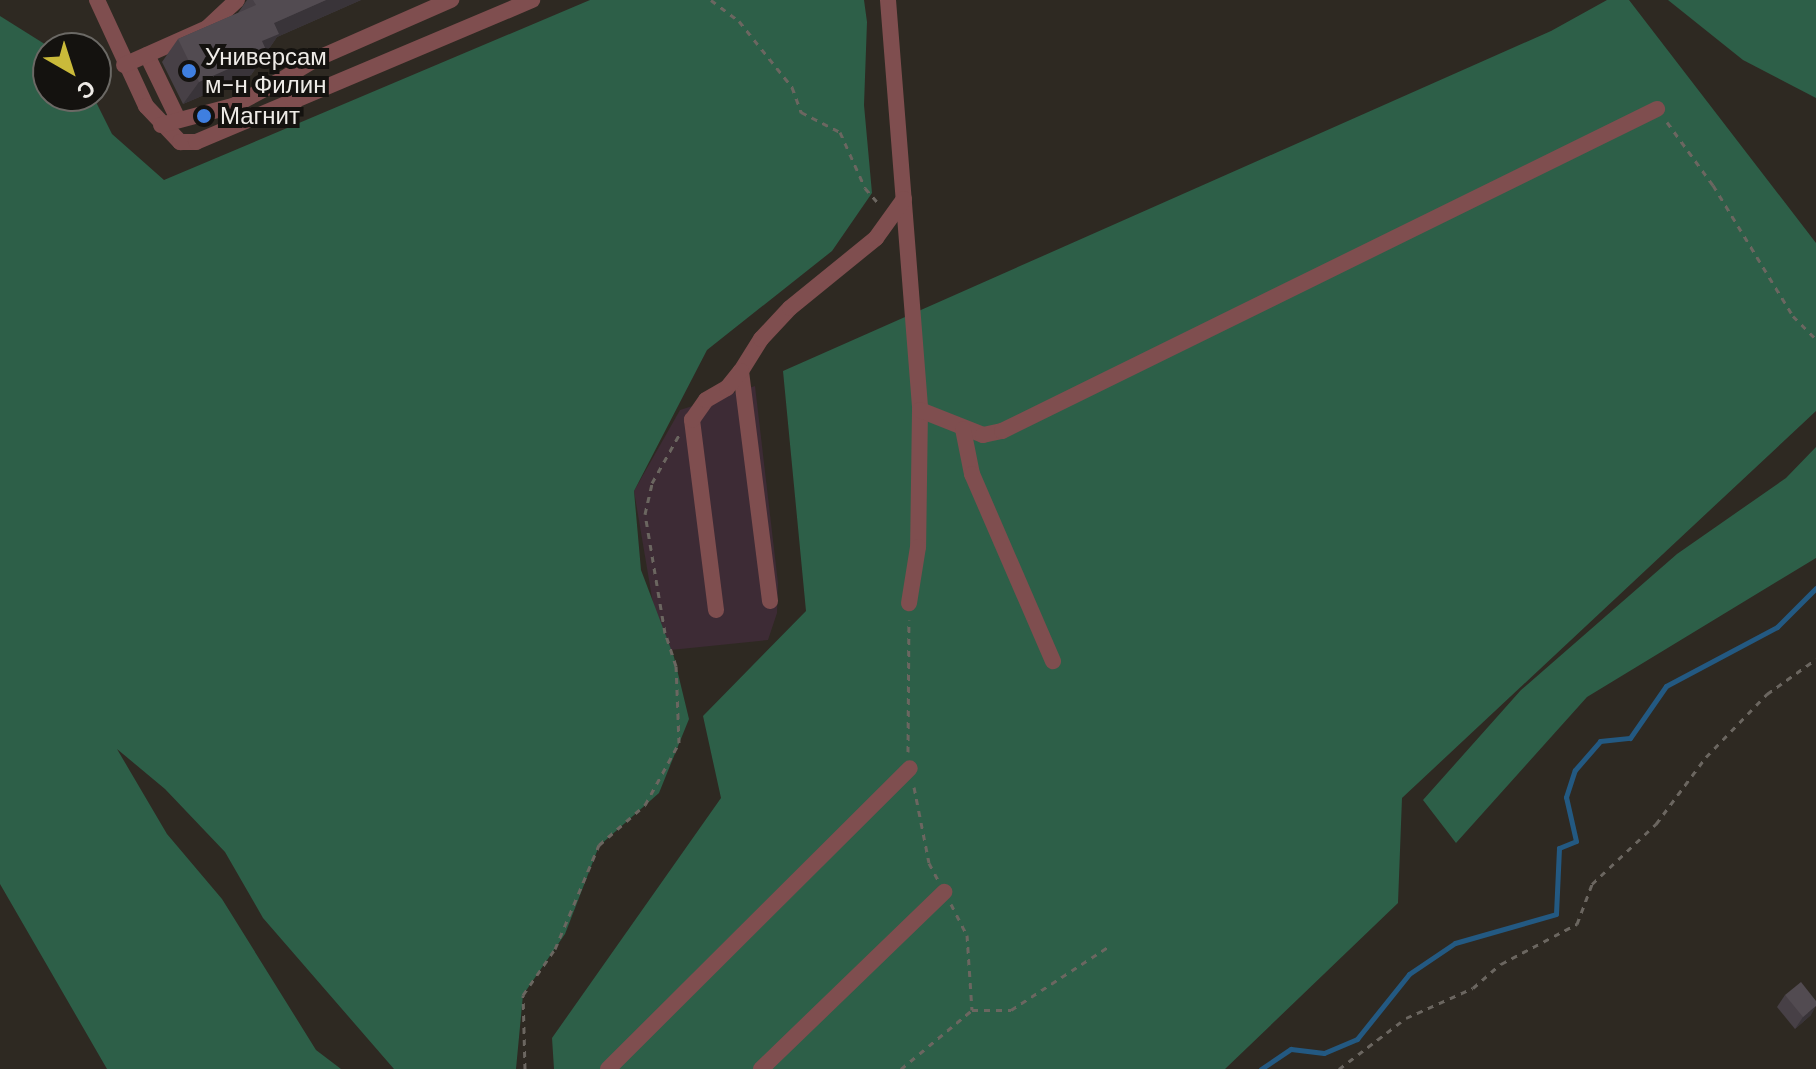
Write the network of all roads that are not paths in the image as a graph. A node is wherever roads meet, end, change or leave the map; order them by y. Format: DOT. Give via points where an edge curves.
graph roads {
  1 [pos="97,0"];
  2 [pos="237,0"];
  3 [pos="451,0"];
  4 [pos="532,0"];
  5 [pos="888,0"];
  6 [pos="147,55"];
  7 [pos="124,65"];
  8 [pos="281,80"];
  9 [pos="295,102"];
  10 [pos="1657,109"];
  11 [pos="169,121"];
  12 [pos="904,199"];
  13 [pos="741,371"];
  14 [pos="920,410"];
  15 [pos="963,429"];
  16 [pos="770,601"];
  17 [pos="909,603"];
  18 [pos="716,610"];
  19 [pos="1053,661"];
  20 [pos="910,768"];
  21 [pos="944,892"];
  22 [pos="608,1069"];
  23 [pos="761,1069"];
  1 -- 7 [label="street"];
  2 -- 6 [label="street" via="207,28"];
  3 -- 8 [label="street" via="314,60"];
  4 -- 9 [label="street"];
  5 -- 12 [label="street"];
  6 -- 7 [label="street"];
  6 -- 11 [label="street"];
  7 -- 11 [label="street"];
  8 -- 9 [label="street"];
  8 -- 11 [label="street" via="233,106"];
  9 -- 11 [label="street" via="196,142 180,142"];
  10 -- 15 [label="street" via="1002,431 983,435"];
  12 -- 13 [label="street" via="876,238 790,308"];
  12 -- 14 [label="street"];
  13 -- 16 [label="street"];
  13 -- 18 [label="street" via="727,388 706,400 692,420"];
  14 -- 15 [label="street"];
  14 -- 17 [label="street" via="918,547"];
  15 -- 19 [label="street" via="972,474"];
  20 -- 22 [label="street"];
  21 -- 23 [label="street"];
}
